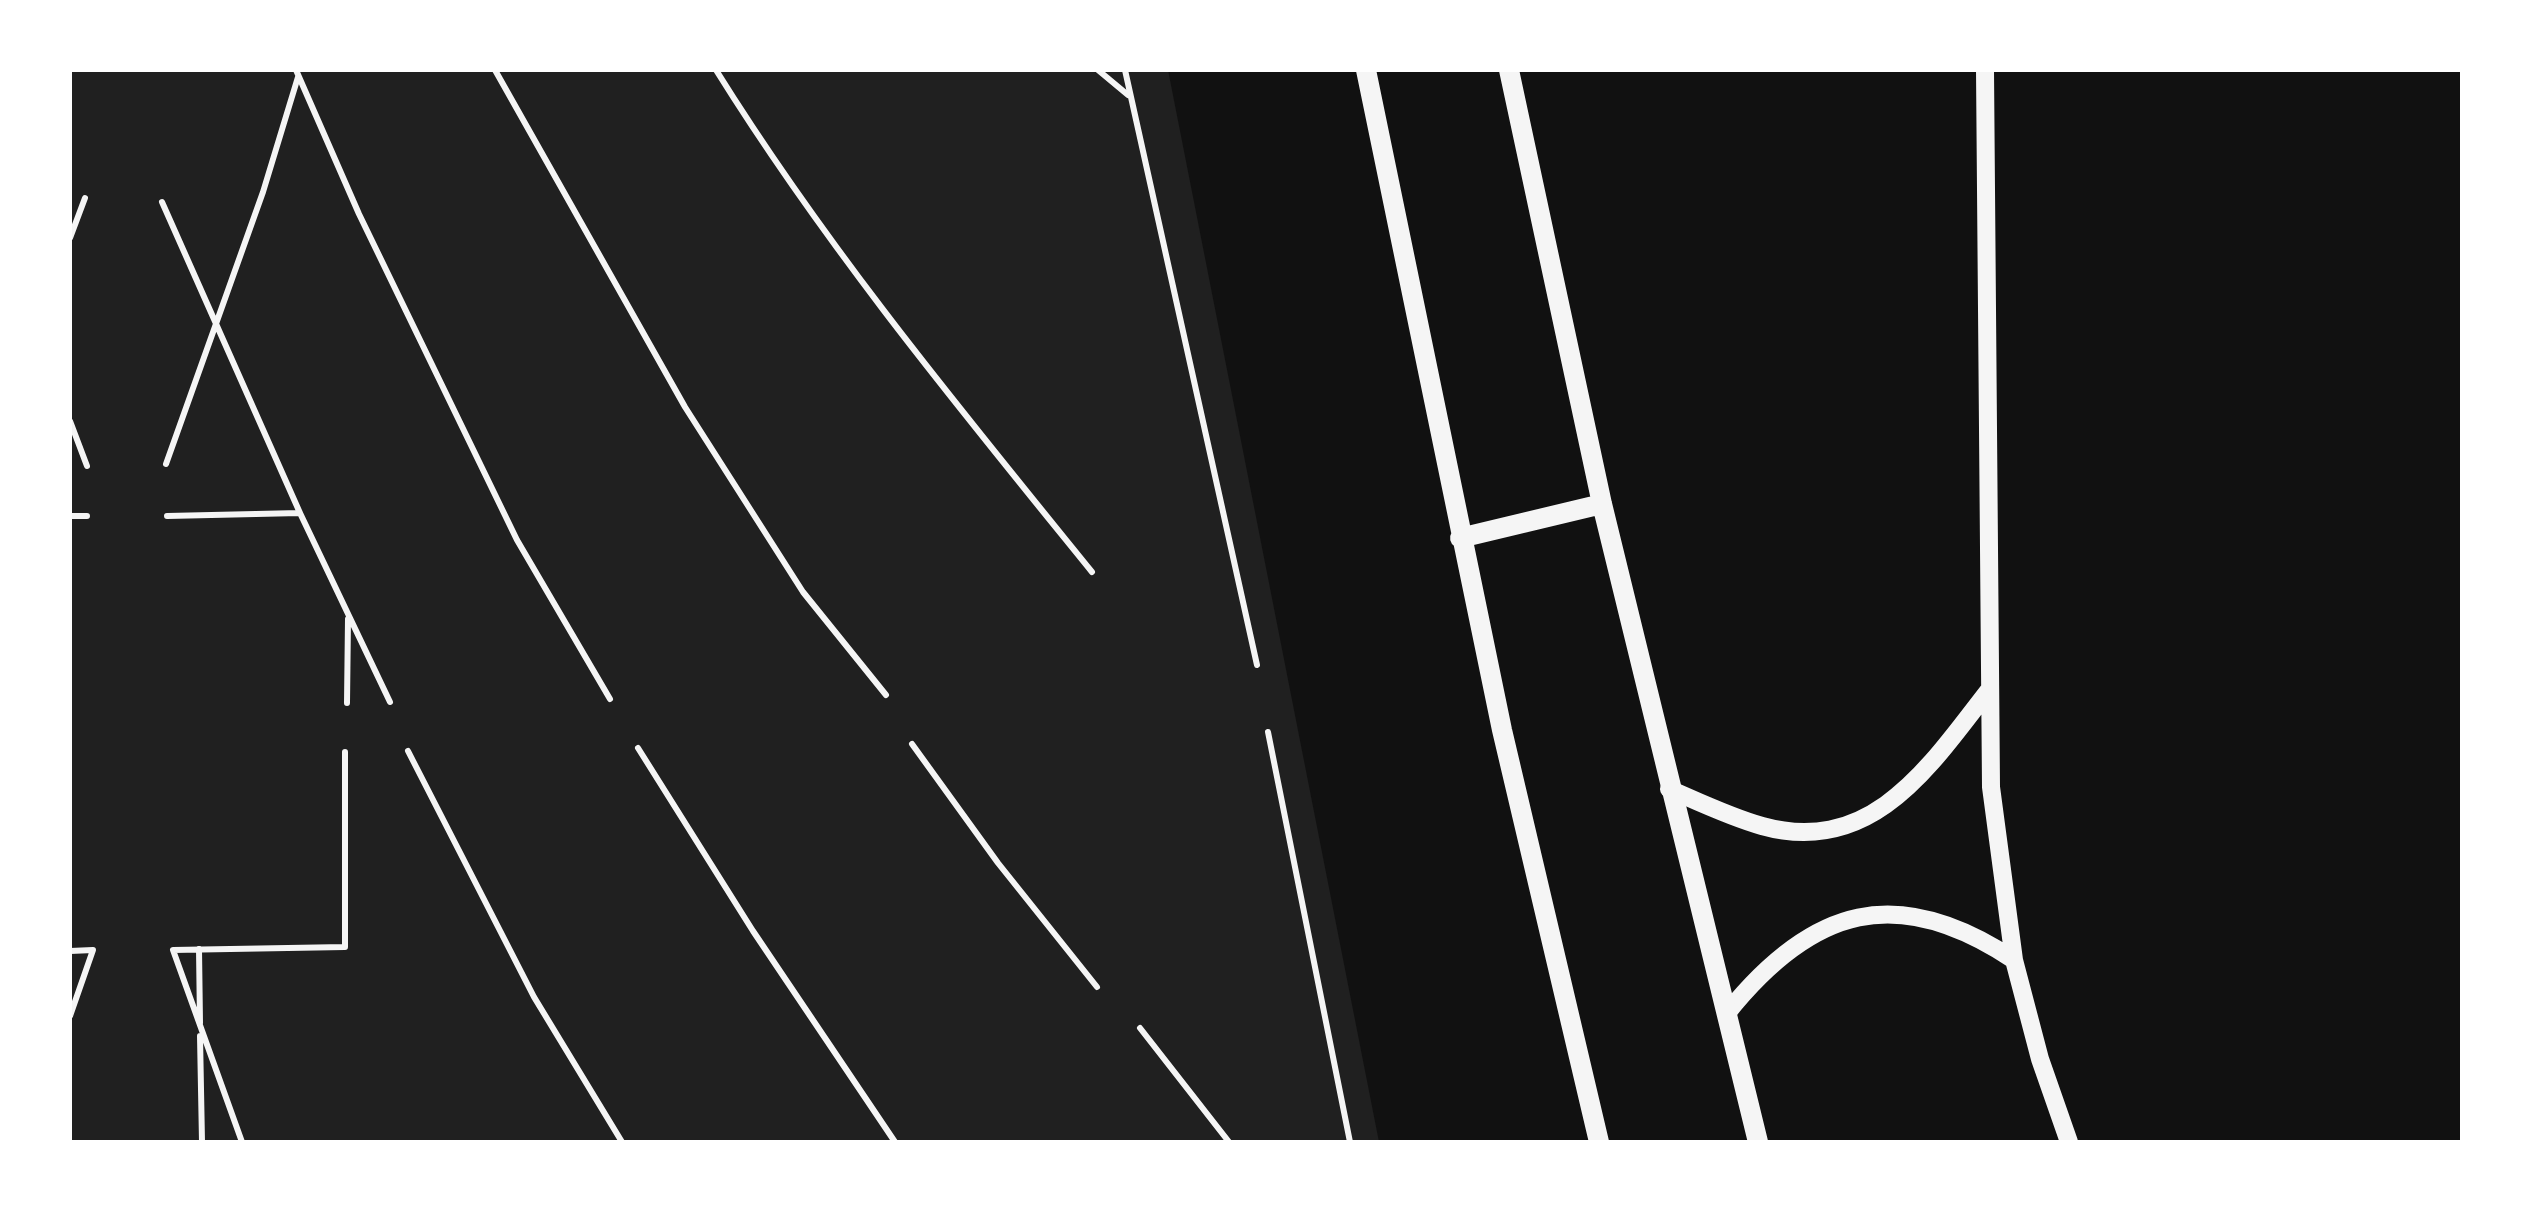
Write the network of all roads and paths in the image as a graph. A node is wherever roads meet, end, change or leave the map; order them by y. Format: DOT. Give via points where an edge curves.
graph roads {
  1 [pos="494,70"];
  2 [pos="716,70"];
  3 [pos="1098,70"];
  4 [pos="1125,70"];
  5 [pos="1366,70"];
  6 [pos="1509,70"];
  7 [pos="1985,70"];
  8 [pos="298,72"];
  9 [pos="1130,97"];
  10 [pos="84,198"];
  11 [pos="162,202"];
  12 [pos="70,238"];
  13 [pos="216,324"];
  14 [pos="70,421"];
  15 [pos="166,464"];
  16 [pos="87,466"];
  17 [pos="1602,504"];
  18 [pos="300,513"];
  19 [pos="70,516"];
  20 [pos="87,516"];
  21 [pos="166,516"];
  22 [pos="1460,538"];
  23 [pos="1092,572"];
  24 [pos="348,613"];
  25 [pos="1257,665"];
  26 [pos="1989,690"];
  27 [pos="886,695"];
  28 [pos="610,698"];
  29 [pos="347,702"];
  30 [pos="390,702"];
  31 [pos="1268,732"];
  32 [pos="912,744"];
  33 [pos="638,748"];
  34 [pos="408,751"];
  35 [pos="345,752"];
  36 [pos="1669,789"];
  37 [pos="200,950"];
  38 [pos="70,951"];
  39 [pos="2014,960"];
  40 [pos="1097,987"];
  41 [pos="1727,1012"];
  42 [pos="70,1016"];
  43 [pos="200,1028"];
  44 [pos="1140,1028"];
  45 [pos="202,1142"];
  46 [pos="242,1142"];
  47 [pos="622,1142"];
  48 [pos="895,1142"];
  49 [pos="1229,1142"];
  50 [pos="1350,1142"];
  51 [pos="1599,1142"];
  52 [pos="1758,1142"];
  53 [pos="2070,1142"];
  1 -- 27 [label="path" via="696,424 803,592"];
  2 -- 23 [label="path" via="771,158 921,360"];
  3 -- 9 [label="path"];
  4 -- 9 [label="path"];
  5 -- 22 [label="main road"];
  6 -- 17 [label="main road"];
  7 -- 26 [label="street"];
  8 -- 13 [label="path"];
  8 -- 28 [label="path" via="517,540"];
  9 -- 25 [label="path"];
  10 -- 12 [label="path"];
  11 -- 13 [label="path"];
  13 -- 15 [label="path"];
  13 -- 18 [label="path"];
  14 -- 16 [label="path"];
  17 -- 22 [label="main road"];
  17 -- 36 [label="main road"];
  18 -- 21 [label="path"];
  18 -- 24 [label="path"];
  19 -- 20 [label="path"];
  22 -- 51 [label="main road"];
  24 -- 29 [label="path"];
  24 -- 30 [label="path"];
  26 -- 36 [label="street" via="1910,788 1857,821 1794,831 1764,827"];
  26 -- 39 [label="street" via="1991,787"];
  31 -- 50 [label="path"];
  32 -- 40 [label="path"];
  33 -- 48 [label="path"];
  34 -- 47 [label="path" via="534,997"];
  35 -- 37 [label="path" via="345,947"];
  36 -- 41 [label="main road"];
  37 -- 43 [label="path"];
  37 -- 43 [label="path" via="173,950"];
  38 -- 42 [label="path" via="92,950"];
  39 -- 41 [label="street" via="1944,921 1876,914 1810,934 1781,952"];
  39 -- 53 [label="street"];
  41 -- 52 [label="main road"];
  43 -- 45 [label="path"];
  43 -- 46 [label="path"];
  44 -- 49 [label="path"];
}
